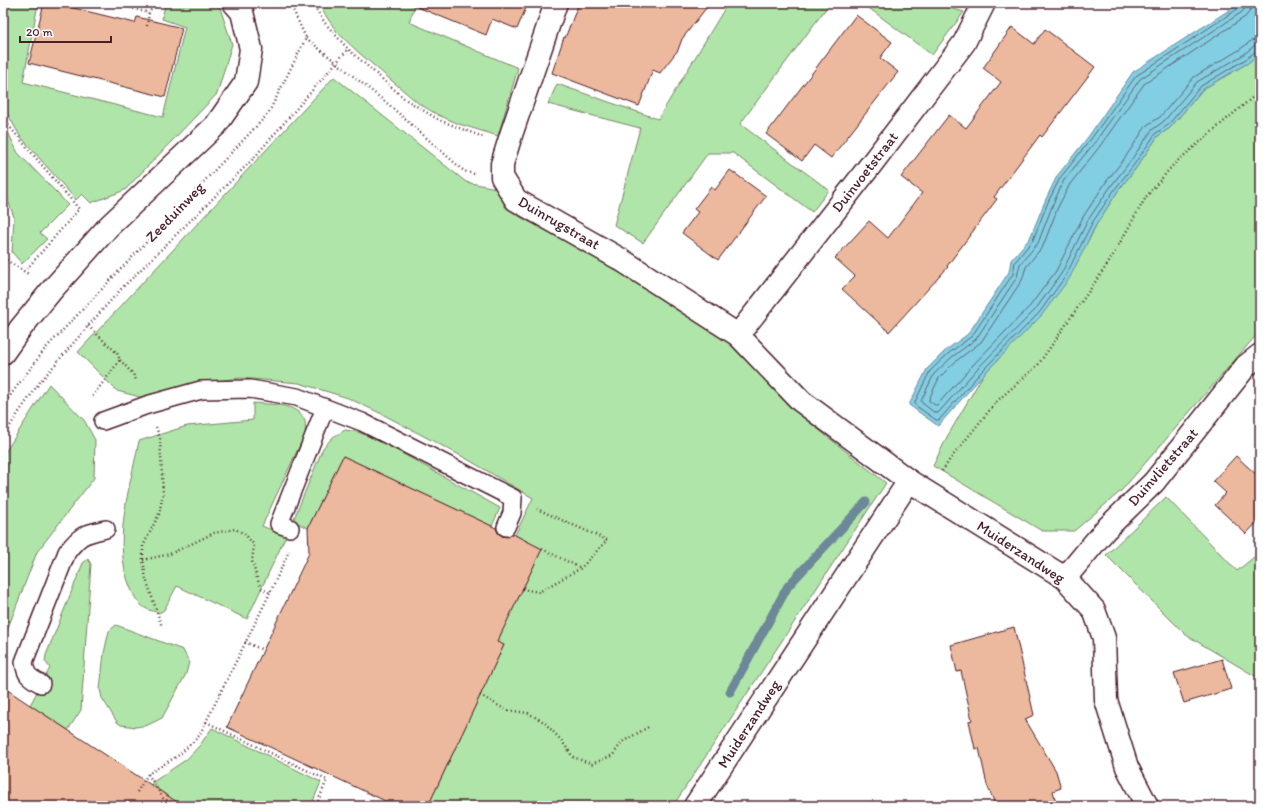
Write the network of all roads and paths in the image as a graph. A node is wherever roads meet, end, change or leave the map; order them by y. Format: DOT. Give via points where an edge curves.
graph roads {
  1 [pos="79,3"];
  2 [pos="93,3"];
  3 [pos="114,3"];
  4 [pos="154,3"];
  5 [pos="234,3"];
  6 [pos="290,3"];
  7 [pos="312,3"];
  8 [pos="556,3"];
  9 [pos="984,3"];
  10 [pos="150,13"];
  11 [pos="147,26"];
  12 [pos="306,38"];
  13 [pos="348,49"];
  14 [pos="336,62"];
  15 [pos="1260,91"];
  16 [pos="3,119"];
  17 [pos="508,146"];
  18 [pos="502,177"];
  19 [pos="3,213"];
  20 [pos="3,259"];
  21 [pos="25,271"];
  22 [pos="31,275"];
  23 [pos="88,326"];
  24 [pos="738,335"];
  25 [pos="3,353"];
  26 [pos="1260,355"];
  27 [pos="120,360"];
  28 [pos="92,397"];
  29 [pos="3,405"];
  30 [pos="147,405"];
  31 [pos="325,408"];
  32 [pos="103,421"];
  33 [pos="3,440"];
  34 [pos="909,481"];
  35 [pos="928,493"];
  36 [pos="513,498"];
  37 [pos="284,526"];
  38 [pos="506,527"];
  39 [pos="106,529"];
  40 [pos="542,549"];
  41 [pos="143,560"];
  42 [pos="581,568"];
  43 [pos="1065,578"];
  44 [pos="522,589"];
  45 [pos="270,593"];
  46 [pos="162,627"];
  47 [pos="245,642"];
  48 [pos="263,650"];
  49 [pos="41,684"];
  50 [pos="480,695"];
  51 [pos="206,722"];
  52 [pos="650,726"];
  53 [pos="148,774"];
  54 [pos="137,792"];
  55 [pos="177,806"];
  56 [pos="316,806"];
  57 [pos="695,806"];
  58 [pos="1147,806"];
  1 -- 2 [label="path" via="93,7"];
  3 -- 10 [label="path"];
  4 -- 10 [label="path"];
  5 -- 25 [label="street" via="242,12 251,49 246,82 216,125 109,226 50,291"];
  6 -- 12 [label="path"];
  7 -- 13 [label="path" via="325,23"];
  8 -- 17 [label="street"];
  9 -- 24 [label="street, Duinvoetstraat" via="964,43"];
  10 -- 11 [label="path"];
  12 -- 14 [label="path"];
  12 -- 29 [label="path, Zeeduinweg" via="268,114 45,349"];
  13 -- 14 [label="path"];
  13 -- 17 [label="path" via="405,99 439,120"];
  14 -- 18 [label="path" via="464,171 483,177"];
  14 -- 23 [label="path" via="252,160 122,288"];
  15 -- 35 [label="path" via="1174,164 1146,198 1109,262 1038,365 997,401 951,458"];
  16 -- 21 [label="path" via="79,209"];
  17 -- 18 [label="street" via="502,164"];
  18 -- 24 [label="street, Duinrugstraat" via="516,200 620,259"];
  19 -- 20 [label="path"];
  20 -- 21 [label="path"];
  21 -- 22 [label="path"];
  23 -- 27 [label="path" via="117,353"];
  23 -- 33 [label="path" via="40,382"];
  24 -- 34 [label="street, Muiderzandweg" via="800,401"];
  26 -- 43 [label="street, Duinvlietstraat" via="1246,366 1154,482 1105,530"];
  27 -- 28 [label="path"];
  27 -- 30 [label="path" via="133,374"];
  30 -- 31 [label="lane" via="201,390 250,389 297,397"];
  30 -- 32 [label="lane"];
  30 -- 41 [label="path" via="160,438 163,494 158,514 143,546"];
  31 -- 36 [label="lane" via="362,422"];
  31 -- 37 [label="lane"];
  34 -- 35 [label="street, Muiderzandweg"];
  34 -- 57 [label="street, Muiderzandweg"];
  35 -- 43 [label="street, Muiderzandweg"];
  36 -- 38 [label="lane" via="512,513"];
  36 -- 42 [label="path" via="606,540"];
  37 -- 45 [label="path" via="298,532"];
  39 -- 49 [label="lane" via="85,534 67,552 24,662 28,677"];
  40 -- 42 [label="path"];
  41 -- 45 [label="path" via="170,554 214,533 235,530 245,534 254,546 252,561 257,578 261,588"];
  41 -- 46 [label="path" via="146,579"];
  42 -- 44 [label="path" via="539,592"];
  43 -- 58 [label="street, Muiderzandweg" via="1094,610 1102,631 1106,700 1127,768"];
  45 -- 47 [label="path"];
  47 -- 48 [label="path"];
  47 -- 51 [label="path"];
  50 -- 52 [label="path" via="506,710 528,713 544,722 573,757 592,764 613,755 622,742"];
  51 -- 53 [label="path" via="199,736 179,755"];
  51 -- 56 [label="path" via="327,780"];
  53 -- 54 [label="path"];
  53 -- 55 [label="path" via="163,798"];
}
